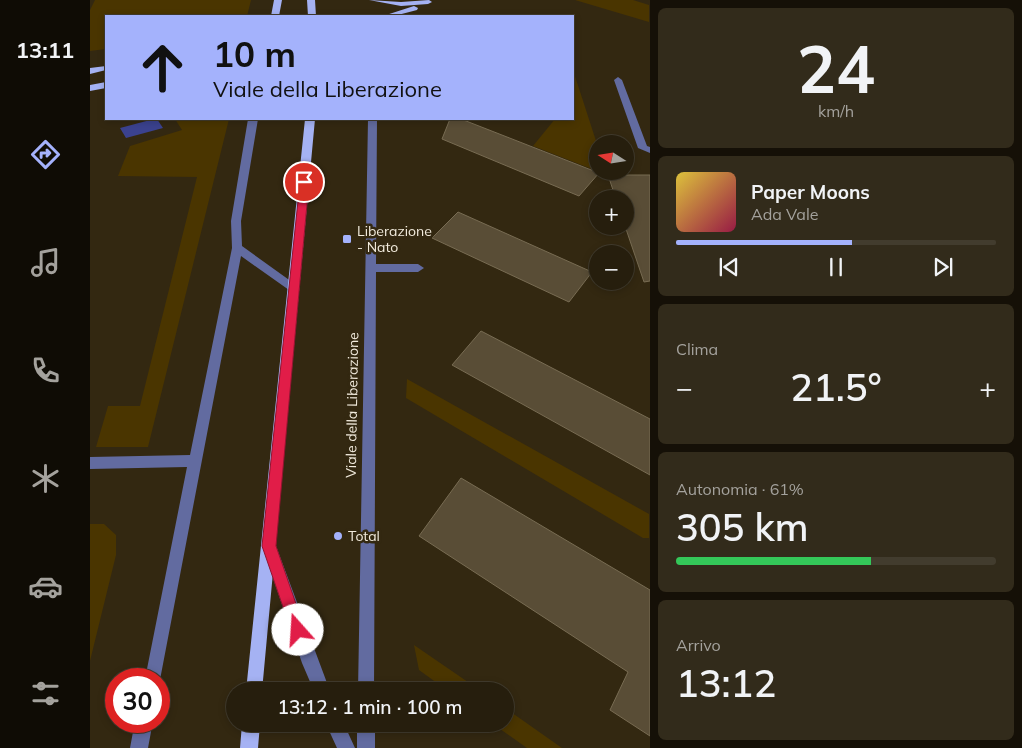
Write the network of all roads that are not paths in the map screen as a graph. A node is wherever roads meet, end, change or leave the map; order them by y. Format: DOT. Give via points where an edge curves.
graph roads {
  1 [pos="278,0"];
  2 [pos="311,0"];
  3 [pos="373,0"];
  4 [pos="430,1"];
  5 [pos="275,15"];
  6 [pos="312,15"];
  7 [pos="390,15"];
  8 [pos="105,68"];
  9 [pos="90,70"];
  10 [pos="618,80"];
  11 [pos="105,85"];
  12 [pos="90,88"];
  13 [pos="253,120"];
  14 [pos="372,120"];
  15 [pos="310,124"];
  16 [pos="650,150"];
  17 [pos="237,248"];
  18 [pos="372,268"];
  19 [pos="418,268"];
  20 [pos="293,287"];
  21 [pos="195,461"];
  22 [pos="90,463"];
  23 [pos="269,546"];
  24 [pos="155,668"];
  25 [pos="255,682"];
  26 [pos="318,682"];
  27 [pos="366,682"];
  28 [pos="250,732"];
  29 [pos="339,732"];
  30 [pos="366,732"];
  31 [pos="142,733"];
  32 [pos="139,748"];
  33 [pos="249,748"];
  34 [pos="346,748"];
  35 [pos="366,748"];
  1 -- 5 [label="main road"];
  2 -- 6 [label="main road"];
  3 -- 4 [label="main road" via="401,4"];
  4 -- 7 [label="main road"];
  8 -- 9 [label="main road"];
  10 -- 16 [label="street" via="643,148"];
  11 -- 12 [label="main road"];
  13 -- 17 [label="street" via="236,221"];
  14 -- 18 [label="street, Viale della Liberazione"];
  15 -- 20 [label="main road"];
  17 -- 20 [label="street"];
  17 -- 21 [label="street"];
  18 -- 19 [label="street"];
  18 -- 27 [label="street, Viale della Liberazione"];
  20 -- 23 [label="main road"];
  21 -- 22 [label="street"];
  21 -- 24 [label="street"];
  23 -- 25 [label="main road"];
  23 -- 26 [label="street"];
  28 -- 33 [label="main road"];
  29 -- 34 [label="street"];
  30 -- 35 [label="street"];
  31 -- 32 [label="street"];
}
